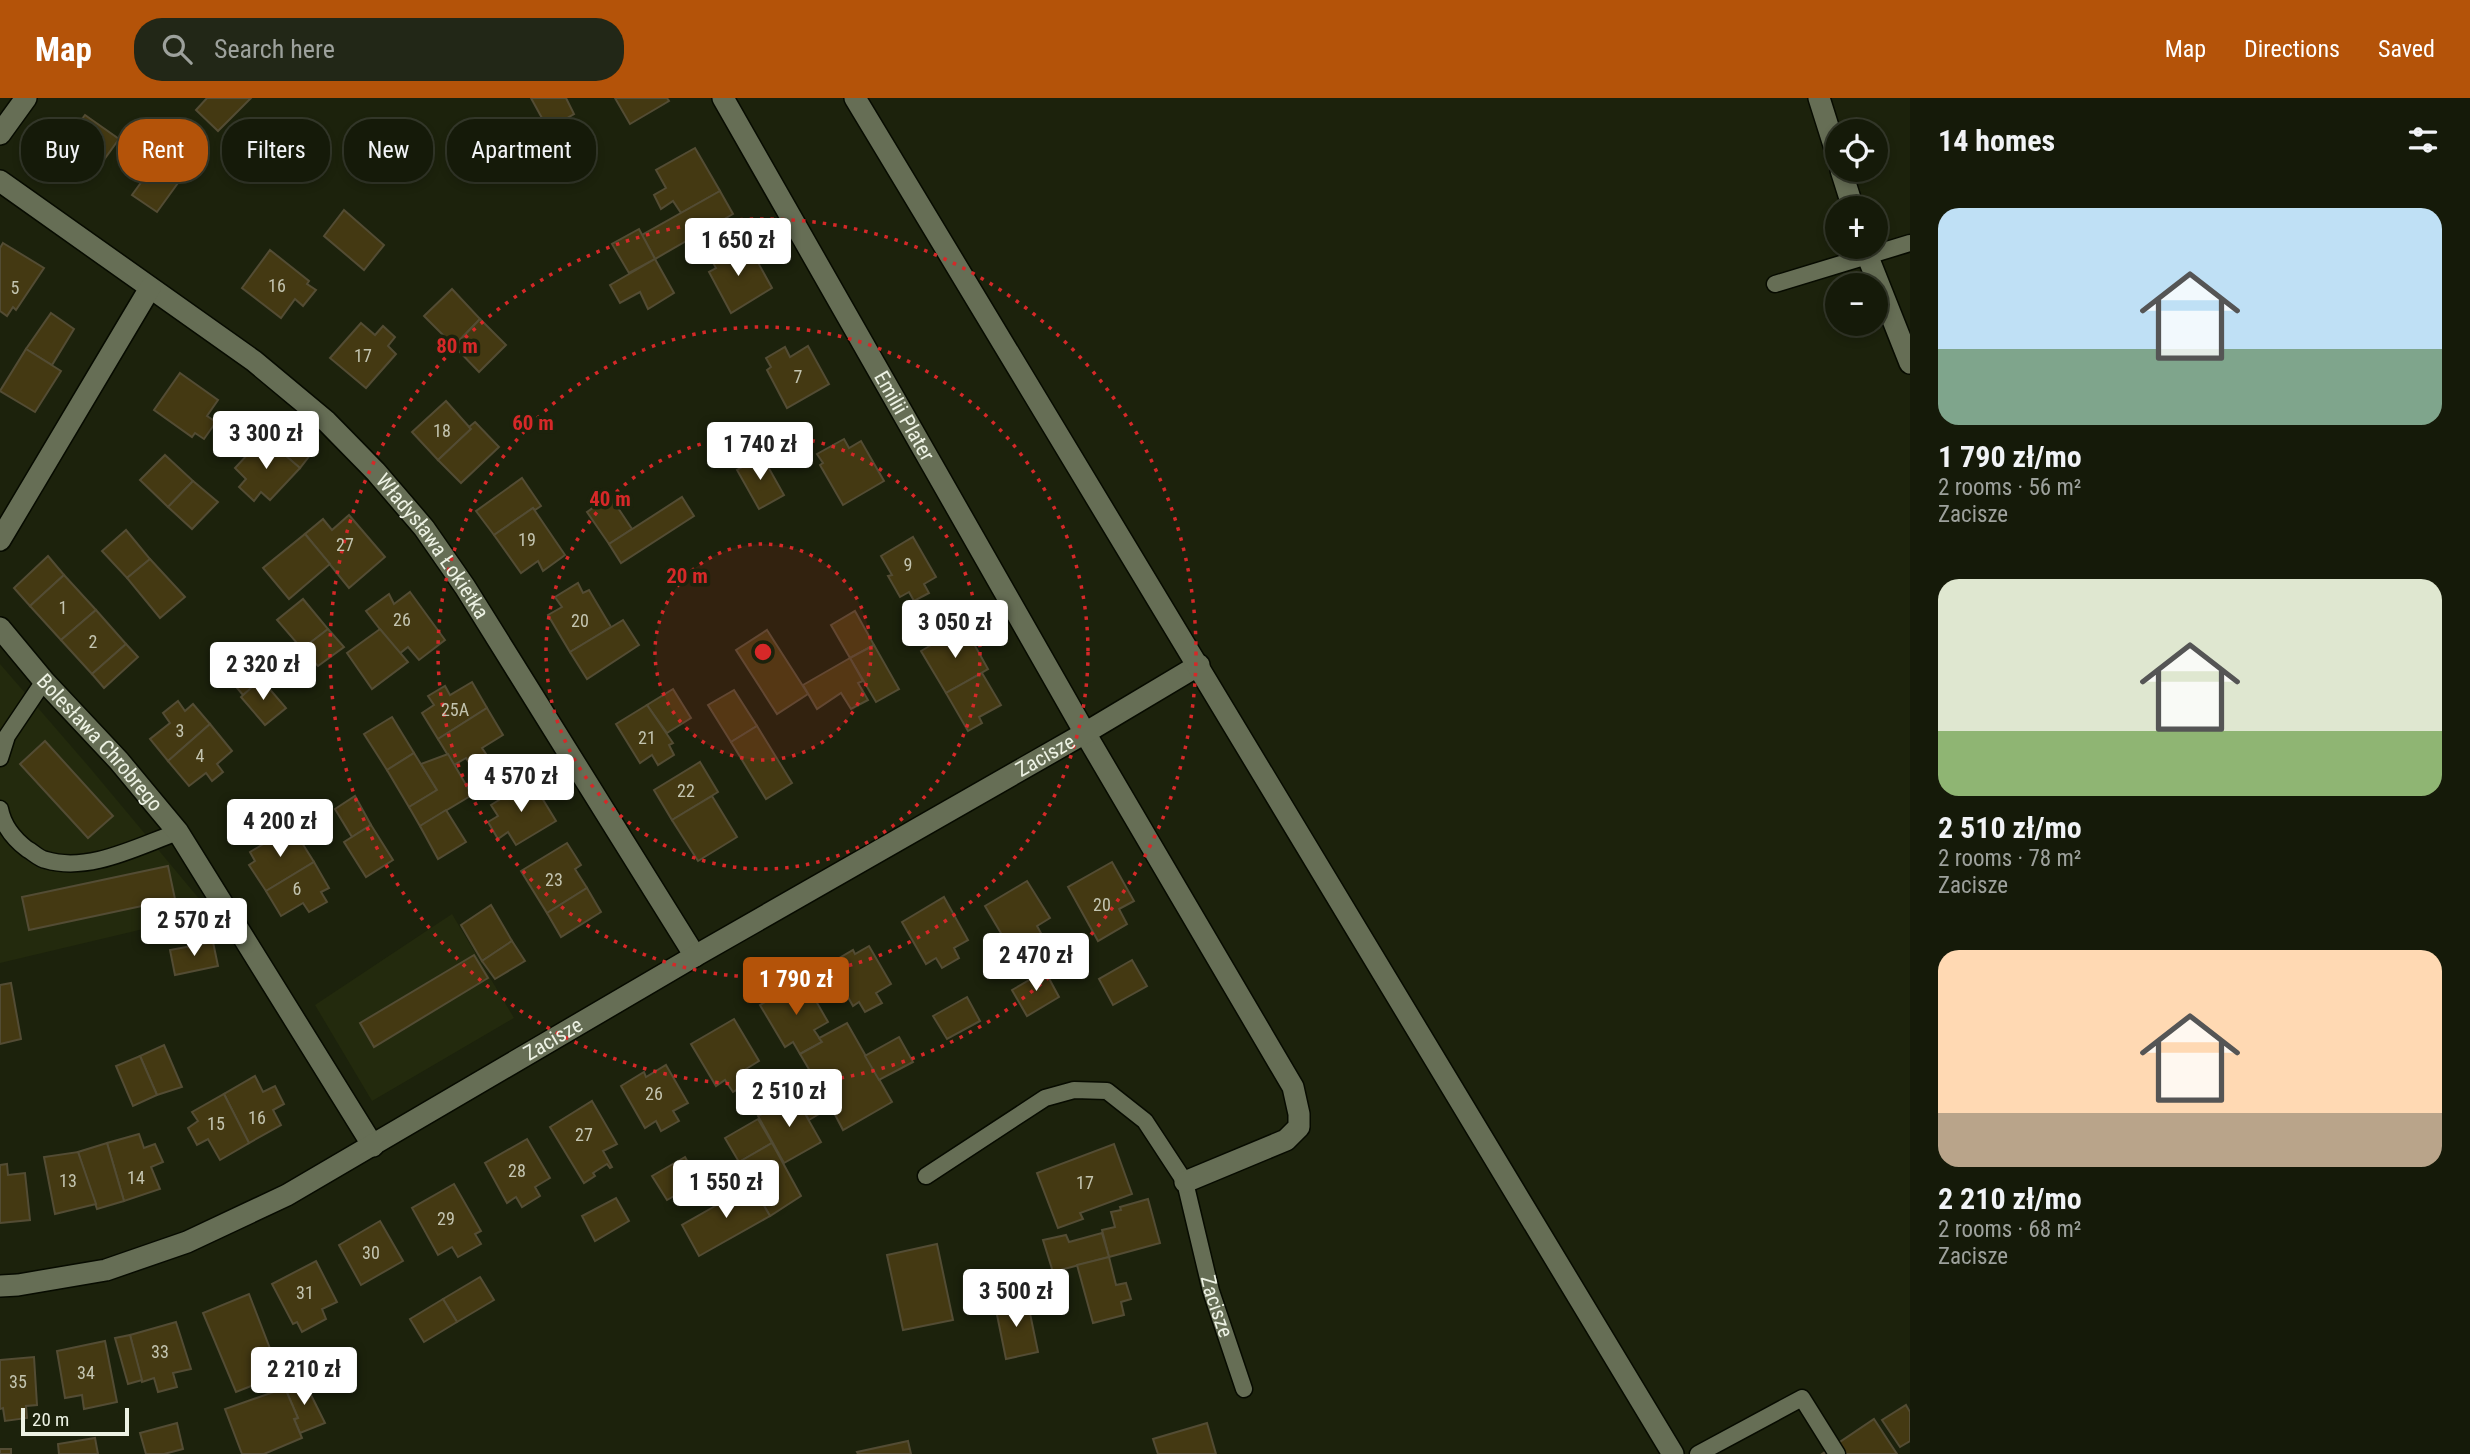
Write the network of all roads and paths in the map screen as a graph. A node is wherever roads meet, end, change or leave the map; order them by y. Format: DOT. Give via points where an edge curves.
graph roads {
  1 [pos="26,98"];
  2 [pos="723,98"];
  3 [pos="855,98"];
  4 [pos="1819,98"];
  5 [pos="1826,119"];
  6 [pos="0,134"];
  7 [pos="0,181"];
  8 [pos="1910,243"];
  9 [pos="1888,247"];
  10 [pos="1844,259"];
  11 [pos="1869,259"];
  12 [pos="1775,284"];
  13 [pos="150,288"];
  14 [pos="1910,363"];
  15 [pos="0,540"];
  16 [pos="0,628"];
  17 [pos="1199,665"];
  18 [pos="44,681"];
  19 [pos="1085,733"];
  20 [pos="0,758"];
  21 [pos="0,809"];
  22 [pos="178,832"];
  23 [pos="695,956"];
  24 [pos="373,1146"];
  25 [pos="926,1176"];
  26 [pos="1185,1182"];
  27 [pos="0,1286"];
  28 [pos="1244,1389"];
  29 [pos="1673,1454"];
  30 [pos="1698,1454"];
  31 [pos="1837,1454"];
  1 -- 6 [label="street"];
  2 -- 19 [label="street, Emilii Plater"];
  3 -- 17 [label="street"];
  4 -- 5 [label="street"];
  7 -- 13 [label="street, Władysława Łokietka"];
  8 -- 9 [label="lane"];
  10 -- 12 [label="lane"];
  11 -- 14 [label="street"];
  13 -- 15 [label="street"];
  13 -- 23 [label="street, Władysława Łokietka" via="254,362 326,421 425,528"];
  16 -- 18 [label="street, Bolesława Chrobrego"];
  17 -- 19 [label="street, Zacisze"];
  17 -- 29 [label="street"];
  18 -- 20 [label="lane" via="6,736"];
  18 -- 22 [label="street, Bolesława Chrobrego"];
  19 -- 23 [label="street, Zacisze"];
  19 -- 26 [label="street, Zacisze" via="1293,1087 1298,1127 1286,1140"];
  21 -- 22 [label="lane" via="2,820 20,843 44,860 73,864 108,857"];
  22 -- 24 [label="street, Bolesława Chrobrego"];
  23 -- 24 [label="street, Zacisze"];
  24 -- 27 [label="street, Zacisze" via="287,1195 187,1242 106,1270"];
  25 -- 26 [label="lane, Zacisze" via="1045,1098 1074,1090 1107,1091 1145,1121"];
  26 -- 28 [label="lane, Zacisze" via="1210,1291"];
  30 -- 31 [label="lane" via="1802,1398"];
}
